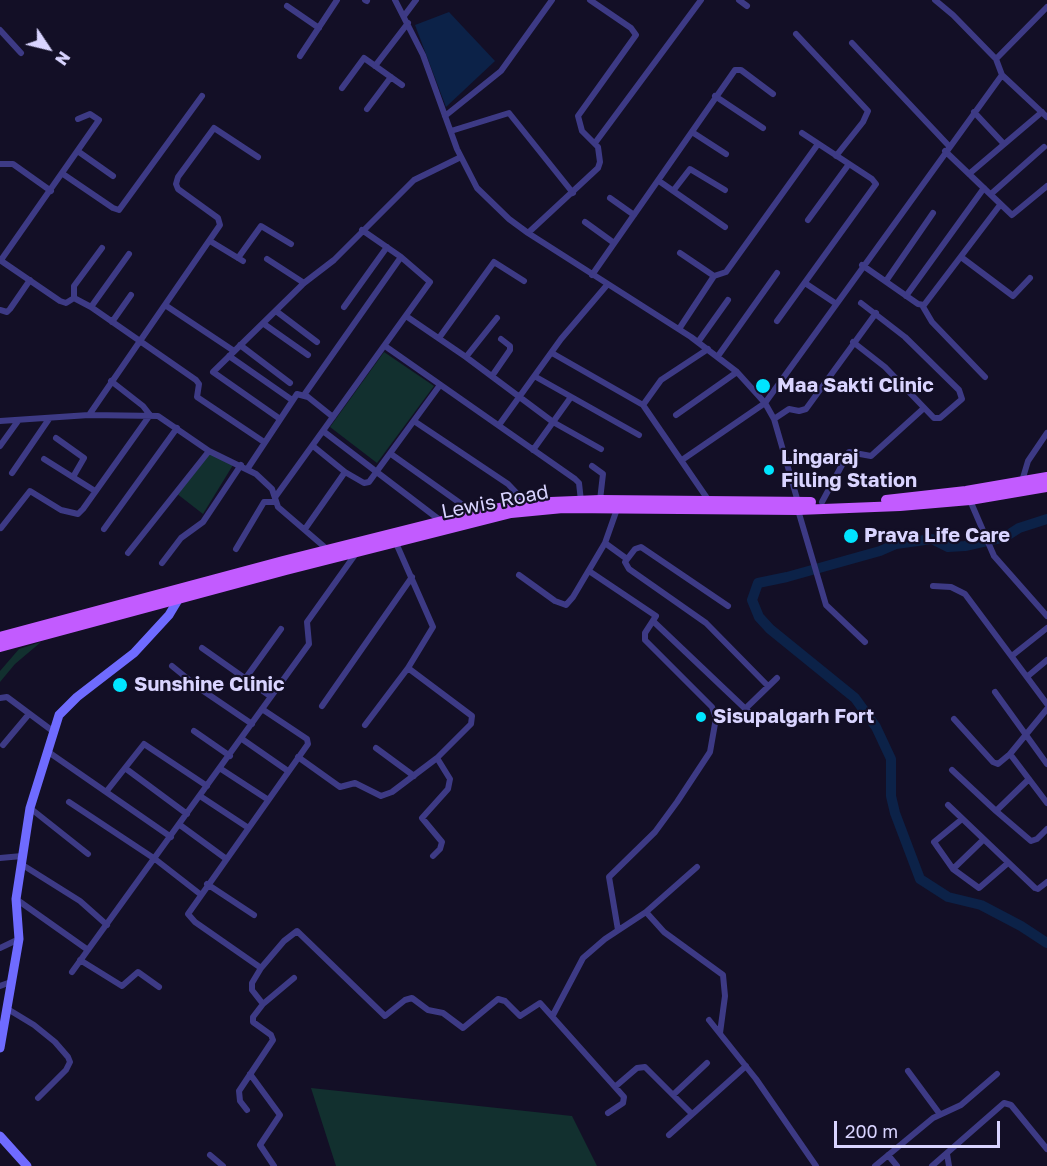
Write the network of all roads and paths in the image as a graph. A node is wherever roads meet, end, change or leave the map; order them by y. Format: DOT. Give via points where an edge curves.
graph roads {
  1 [pos="337,0"];
  2 [pos="395,0"];
  3 [pos="416,0"];
  4 [pos="552,0"];
  5 [pos="590,0"];
  6 [pos="701,0"];
  7 [pos="739,0"];
  8 [pos="935,0"];
  9 [pos="287,6"];
  10 [pos="747,6"];
  11 [pos="1047,8"];
  12 [pos="404,16"];
  13 [pos="408,23"];
  14 [pos="319,28"];
  15 [pos="0,30"];
  16 [pos="796,34"];
  17 [pos="852,43"];
  18 [pos="21,53"];
  19 [pos="300,56"];
  20 [pos="996,59"];
  21 [pos="375,66"];
  22 [pos="1002,75"];
  23 [pos="390,77"];
  24 [pos="402,85"];
  25 [pos="342,88"];
  26 [pos="773,94"];
  27 [pos="202,96"];
  28 [pos="715,96"];
  29 [pos="367,109"];
  30 [pos="974,112"];
  31 [pos="1045,114"];
  32 [pos="444,116"];
  33 [pos="78,119"];
  34 [pos="763,128"];
  35 [pos="451,131"];
  36 [pos="692,132"];
  37 [pos="802,133"];
  38 [pos="595,143"];
  39 [pos="1004,143"];
  40 [pos="818,144"];
  41 [pos="1044,147"];
  42 [pos="947,149"];
  43 [pos="79,152"];
  44 [pos="726,154"];
  45 [pos="836,156"];
  46 [pos="258,157"];
  47 [pos="461,157"];
  48 [pos="0,164"];
  49 [pos="849,164"];
  50 [pos="63,174"];
  51 [pos="969,174"];
  52 [pos="113,176"];
  53 [pos="659,180"];
  54 [pos="984,188"];
  55 [pos="1046,189"];
  56 [pos="725,190"];
  57 [pos="51,191"];
  58 [pos="673,191"];
  59 [pos="573,193"];
  60 [pos="992,194"];
  61 [pos="610,198"];
  62 [pos="1000,205"];
  63 [pos="933,213"];
  64 [pos="634,215"];
  65 [pos="808,220"];
  66 [pos="585,222"];
  67 [pos="725,227"];
  68 [pos="362,230"];
  69 [pos="528,233"];
  70 [pos="210,241"];
  71 [pos="614,243"];
  72 [pos="291,244"];
  73 [pos="387,247"];
  74 [pos="102,248"];
  75 [pos="680,253"];
  76 [pos="129,254"];
  77 [pos="401,256"];
  78 [pos="961,257"];
  79 [pos="267,259"];
  80 [pos="1,260"];
  81 [pos="862,265"];
  82 [pos="777,273"];
  83 [pos="592,275"];
  84 [pos="714,276"];
  85 [pos="1030,278"];
  86 [pos="30,280"];
  87 [pos="524,281"];
  88 [pos="886,281"];
  89 [pos="304,283"];
  90 [pos="805,283"];
  91 [pos="607,285"];
  92 [pos="131,295"];
  93 [pos="906,296"];
  94 [pos="75,298"];
  95 [pos="728,300"];
  96 [pos="836,303"];
  97 [pos="861,303"];
  98 [pos="165,304"];
  99 [pos="922,305"];
  100 [pos="91,307"];
  101 [pos="344,308"];
  102 [pos="0,310"];
  103 [pos="276,311"];
  104 [pos="876,313"];
  105 [pos="406,316"];
  106 [pos="496,318"];
  107 [pos="777,321"];
  108 [pos="112,322"];
  109 [pos="264,324"];
  110 [pos="679,329"];
  111 [pos="439,338"];
  112 [pos="501,339"];
  113 [pos="139,340"];
  114 [pos="317,342"];
  115 [pos="699,342"];
  116 [pos="853,342"];
  117 [pos="240,345"];
  118 [pos="385,346"];
  119 [pos="708,349"];
  120 [pos="234,351"];
  121 [pos="552,352"];
  122 [pos="308,355"];
  123 [pos="229,356"];
  124 [pos="718,356"];
  125 [pos="466,357"];
  126 [pos="737,372"];
  127 [pos="492,376"];
  128 [pos="536,377"];
  129 [pos="985,378"];
  130 [pos="111,381"];
  131 [pos="290,383"];
  132 [pos="440,385"];
  133 [pos="303,395"];
  134 [pos="521,397"];
  135 [pos="571,397"];
  136 [pos="292,400"];
  137 [pos="765,403"];
  138 [pos="643,405"];
  139 [pos="924,408"];
  140 [pos="150,415"];
  141 [pos="676,415"];
  142 [pos="89,416"];
  143 [pos="333,417"];
  144 [pos="49,419"];
  145 [pos="280,419"];
  146 [pos="774,419"];
  147 [pos="0,421"];
  148 [pos="18,421"];
  149 [pos="414,421"];
  150 [pos="553,422"];
  151 [pos="500,425"];
  152 [pos="177,428"];
  153 [pos="323,431"];
  154 [pos="1047,434"];
  155 [pos="639,435"];
  156 [pos="56,438"];
  157 [pos="264,442"];
  158 [pos="0,446"];
  159 [pos="313,446"];
  160 [pos="601,449"];
  161 [pos="532,450"];
  162 [pos="209,451"];
  163 [pos="391,453"];
  164 [pos="44,459"];
  165 [pos="682,460"];
  166 [pos="241,465"];
  167 [pos="592,466"];
  168 [pos="248,468"];
  169 [pos="345,472"];
  170 [pos="377,472"];
  171 [pos="12,473"];
  172 [pos="73,477"];
  173 [pos="1047,477"];
  174 [pos="1028,483"];
  175 [pos="1047,487"];
  176 [pos="95,491"];
  177 [pos="968,495"];
  178 [pos="276,499"];
  179 [pos="600,500"];
  180 [pos="581,501"];
  181 [pos="710,502"];
  182 [pos="822,502"];
  183 [pos="526,503"];
  184 [pos="749,506"];
  185 [pos="798,506"];
  186 [pos="617,509"];
  187 [pos="474,513"];
  188 [pos="441,521"];
  189 [pos="1,528"];
  190 [pos="104,529"];
  191 [pos="305,530"];
  192 [pos="396,543"];
  193 [pos="605,543"];
  194 [pos="236,549"];
  195 [pos="328,550"];
  196 [pos="357,552"];
  197 [pos="128,553"];
  198 [pos="627,559"];
  199 [pos="162,563"];
  200 [pos="284,566"];
  201 [pos="589,571"];
  202 [pos="519,575"];
  203 [pos="412,577"];
  204 [pos="933,586"];
  205 [pos="178,600"];
  206 [pos="140,605"];
  207 [pos="728,606"];
  208 [pos="1047,616"];
  209 [pos="654,622"];
  210 [pos="1047,627"];
  211 [pos="281,629"];
  212 [pos="0,637"];
  213 [pos="16,638"];
  214 [pos="865,642"];
  215 [pos="0,648"];
  216 [pos="202,648"];
  217 [pos="1013,656"];
  218 [pos="1047,660"];
  219 [pos="172,666"];
  220 [pos="408,668"];
  221 [pos="1028,676"];
  222 [pos="777,678"];
  223 [pos="245,679"];
  224 [pos="768,686"];
  225 [pos="995,692"];
  226 [pos="270,696"];
  227 [pos="0,698"];
  228 [pos="1047,704"];
  229 [pos="322,706"];
  230 [pos="262,709"];
  231 [pos="745,709"];
  232 [pos="1047,709"];
  233 [pos="29,714"];
  234 [pos="754,717"];
  235 [pos="954,719"];
  236 [pos="252,724"];
  237 [pos="365,725"];
  238 [pos="195,731"];
  239 [pos="54,732"];
  240 [pos="1025,736"];
  241 [pos="242,739"];
  242 [pos="3,746"];
  243 [pos="376,748"];
  244 [pos="47,751"];
  245 [pos="1010,754"];
  246 [pos="230,756"];
  247 [pos="298,758"];
  248 [pos="437,758"];
  249 [pos="1047,764"];
  250 [pos="125,768"];
  251 [pos="221,769"];
  252 [pos="952,770"];
  253 [pos="288,771"];
  254 [pos="414,776"];
  255 [pos="1029,779"];
  256 [pos="207,786"];
  257 [pos="106,792"];
  258 [pos="200,796"];
  259 [pos="267,800"];
  260 [pos="69,802"];
  261 [pos="1047,803"];
  262 [pos="948,806"];
  263 [pos="30,808"];
  264 [pos="996,811"];
  265 [pos="187,814"];
  266 [pos="962,819"];
  267 [pos="180,825"];
  268 [pos="247,827"];
  269 [pos="1047,829"];
  270 [pos="171,837"];
  271 [pos="983,840"];
  272 [pos="88,854"];
  273 [pos="433,856"];
  274 [pos="0,858"];
  275 [pos="225,858"];
  276 [pos="21,860"];
  277 [pos="155,860"];
  278 [pos="1008,863"];
  279 [pos="697,867"];
  280 [pos="953,869"];
  281 [pos="1047,882"];
  282 [pos="207,884"];
  283 [pos="200,894"];
  284 [pos="16,899"];
  285 [pos="646,912"];
  286 [pos="254,915"];
  287 [pos="107,925"];
  288 [pos="618,930"];
  289 [pos="19,939"];
  290 [pos="0,948"];
  291 [pos="88,950"];
  292 [pos="81,960"];
  293 [pos="261,968"];
  294 [pos="72,972"];
  295 [pos="294,978"];
  296 [pos="11,982"];
  297 [pos="0,986"];
  298 [pos="159,987"];
  299 [pos="263,1004"];
  300 [pos="6,1008"];
  301 [pos="553,1015"];
  302 [pos="709,1020"];
  303 [pos="720,1033"];
  304 [pos="0,1048"];
  305 [pos="707,1063"];
  306 [pos="746,1066"];
  307 [pos="908,1071"];
  308 [pos="250,1074"];
  309 [pos="997,1074"];
  310 [pos="616,1086"];
  311 [pos="674,1094"];
  312 [pos="38,1098"];
  313 [pos="247,1110"];
  314 [pos="608,1113"];
  315 [pos="939,1113"];
  316 [pos="692,1114"];
  317 [pos="669,1135"];
  318 [pos="0,1136"];
  319 [pos="1047,1149"];
  320 [pos="947,1154"];
  321 [pos="210,1155"];
  322 [pos="888,1155"];
  323 [pos="268,1160"];
  324 [pos="27,1166"];
  325 [pos="223,1166"];
  326 [pos="262,1166"];
  327 [pos="274,1166"];
  328 [pos="816,1166"];
  329 [pos="874,1166"];
  330 [pos="897,1166"];
  331 [pos="932,1166"];
  332 [pos="949,1166"];
  1 -- 14 [label="street"];
  2 -- 12 [label="street"];
  3 -- 12 [label="street"];
  4 -- 32 [label="street" via="501,70"];
  5 -- 38 [label="street" via="636,35 578,117 582,131"];
  6 -- 38 [label="street"];
  7 -- 10 [label="street"];
  8 -- 20 [label="street"];
  9 -- 14 [label="street"];
  11 -- 20 [label="street"];
  12 -- 13 [label="street"];
  13 -- 21 [label="street"];
  13 -- 32 [label="street"];
  14 -- 19 [label="street"];
  15 -- 18 [label="street"];
  16 -- 45 [label="street" via="867,111"];
  17 -- 42 [label="street"];
  20 -- 22 [label="street"];
  21 -- 23 [label="street"];
  21 -- 25 [label="street" via="361,59"];
  22 -- 30 [label="street"];
  22 -- 31 [label="street"];
  23 -- 24 [label="street"];
  23 -- 29 [label="street"];
  26 -- 28 [label="street" via="738,69"];
  27 -- 50 [label="street" via="119,210"];
  28 -- 34 [label="street"];
  28 -- 36 [label="street"];
  30 -- 39 [label="street"];
  30 -- 42 [label="street"];
  31 -- 39 [label="street"];
  32 -- 35 [label="street"];
  33 -- 43 [label="street" via="90,114 99,120"];
  35 -- 47 [label="street"];
  35 -- 59 [label="street" via="509,113"];
  36 -- 44 [label="street"];
  36 -- 53 [label="street"];
  37 -- 40 [label="street"];
  38 -- 59 [label="street" via="600,155 598,168"];
  39 -- 51 [label="street"];
  40 -- 45 [label="street"];
  40 -- 84 [label="street" via="729,268"];
  41 -- 60 [label="street"];
  42 -- 51 [label="street"];
  42 -- 81 [label="street"];
  43 -- 50 [label="street"];
  43 -- 52 [label="street"];
  45 -- 49 [label="street"];
  46 -- 70 [label="street" via="214,128 178,177 178,189 220,220"];
  47 -- 68 [label="street" via="414,180"];
  47 -- 69 [label="street" via="477,188"];
  48 -- 57 [label="street" via="13,164"];
  49 -- 65 [label="street"];
  49 -- 90 [label="street" via="876,184"];
  50 -- 57 [label="street"];
  51 -- 54 [label="street"];
  53 -- 58 [label="street"];
  53 -- 64 [label="street"];
  54 -- 60 [label="street"];
  54 -- 93 [label="street"];
  55 -- 62 [label="street" via="1012,216"];
  56 -- 58 [label="street" via="690,169"];
  57 -- 80 [label="street"];
  58 -- 67 [label="street"];
  59 -- 69 [label="street"];
  60 -- 62 [label="street"];
  61 -- 64 [label="street"];
  62 -- 78 [label="street"];
  63 -- 88 [label="street"];
  64 -- 71 [label="street"];
  66 -- 71 [label="street"];
  68 -- 73 [label="street"];
  68 -- 89 [label="street" via="334,260"];
  69 -- 83 [label="street"];
  70 -- 72 [label="street" via="240,259 261,226"];
  70 -- 98 [label="street"];
  71 -- 83 [label="street"];
  73 -- 77 [label="street"];
  73 -- 101 [label="street"];
  74 -- 94 [label="street" via="74,286"];
  75 -- 84 [label="street"];
  76 -- 100 [label="street"];
  77 -- 105 [label="street" via="430,282"];
  77 -- 133 [label="street"];
  78 -- 85 [label="street" via="1013,296"];
  78 -- 99 [label="street"];
  79 -- 89 [label="street"];
  80 -- 86 [label="street"];
  81 -- 88 [label="street"];
  81 -- 96 [label="street"];
  82 -- 124 [label="street"];
  83 -- 91 [label="street"];
  84 -- 110 [label="street"];
  86 -- 94 [label="street" via="63,303"];
  86 -- 102 [label="street" via="10,309"];
  87 -- 111 [label="street" via="494,262"];
  88 -- 93 [label="street"];
  89 -- 103 [label="street"];
  90 -- 96 [label="street"];
  90 -- 107 [label="street"];
  91 -- 110 [label="street"];
  91 -- 121 [label="street"];
  92 -- 108 [label="street"];
  93 -- 99 [label="street"];
  94 -- 100 [label="street"];
  95 -- 115 [label="street"];
  96 -- 137 [label="street"];
  97 -- 104 [label="street"];
  98 -- 113 [label="street"];
  98 -- 120 [label="street"];
  99 -- 129 [label="street" via="932,322"];
  100 -- 108 [label="street"];
  103 -- 109 [label="street"];
  103 -- 114 [label="street"];
  104 -- 116 [label="street"];
  104 -- 139 [label="street" via="963,396 940,418 934,418"];
  105 -- 111 [label="street"];
  105 -- 118 [label="street"];
  106 -- 125 [label="street"];
  108 -- 113 [label="street"];
  109 -- 117 [label="street"];
  109 -- 122 [label="street"];
  110 -- 115 [label="street"];
  111 -- 125 [label="street"];
  112 -- 127 [label="street" via="510,350"];
  113 -- 130 [label="street"];
  113 -- 157 [label="street" via="197,382 200,399"];
  115 -- 119 [label="street"];
  116 -- 139 [label="street" via="885,367"];
  116 -- 146 [label="street" via="806,409 789,409"];
  117 -- 120 [label="street"];
  117 -- 131 [label="street"];
  118 -- 132 [label="street"];
  118 -- 143 [label="street"];
  119 -- 124 [label="street"];
  119 -- 138 [label="street" via="661,380"];
  120 -- 123 [label="street"];
  121 -- 128 [label="street"];
  121 -- 138 [label="street"];
  123 -- 136 [label="street"];
  123 -- 145 [label="street" via="213,372"];
  124 -- 126 [label="street"];
  125 -- 127 [label="street"];
  126 -- 137 [label="street"];
  126 -- 141 [label="street"];
  127 -- 134 [label="street"];
  128 -- 134 [label="street"];
  128 -- 135 [label="street"];
  130 -- 140 [label="street"];
  130 -- 142 [label="street"];
  132 -- 149 [label="street"];
  132 -- 151 [label="street"];
  133 -- 136 [label="street" via="297,394"];
  133 -- 143 [label="street"];
  134 -- 150 [label="street"];
  134 -- 151 [label="street"];
  135 -- 150 [label="street"];
  135 -- 155 [label="street"];
  136 -- 145 [label="street"];
  137 -- 146 [label="street"];
  137 -- 165 [label="street"];
  138 -- 165 [label="street"];
  139 -- 182 [label="street" via="871,456 849,452"];
  140 -- 142 [label="street"];
  140 -- 152 [label="street"];
  140 -- 176 [label="street"];
  142 -- 144 [label="street"];
  143 -- 153 [label="street"];
  144 -- 148 [label="street"];
  144 -- 171 [label="street"];
  145 -- 157 [label="street"];
  146 -- 185 [label="street"];
  147 -- 148 [label="street"];
  148 -- 158 [label="street"];
  149 -- 163 [label="street"];
  149 -- 183 [label="street" via="508,484"];
  150 -- 160 [label="street"];
  150 -- 161 [label="street"];
  151 -- 161 [label="street"];
  152 -- 162 [label="street"];
  152 -- 190 [label="street"];
  153 -- 159 [label="street"];
  153 -- 170 [label="street"];
  154 -- 174 [label="street" via="1028,461"];
  156 -- 172 [label="street" via="84,458"];
  157 -- 168 [label="street"];
  159 -- 169 [label="street"];
  159 -- 178 [label="street"];
  161 -- 180 [label="street" via="579,483"];
  162 -- 166 [label="street"];
  162 -- 197 [label="street"];
  163 -- 170 [label="street"];
  163 -- 187 [label="street"];
  164 -- 172 [label="street"];
  165 -- 181 [label="street"];
  166 -- 168 [label="street"];
  166 -- 199 [label="street" via="203,522 181,538"];
  167 -- 179 [label="street" via="603,474"];
  168 -- 178 [label="street" via="267,483"];
  169 -- 170 [label="street" via="364,483"];
  169 -- 191 [label="street"];
  170 -- 188 [label="street"];
  172 -- 176 [label="street"];
  173 -- 174 [label="main road, Lewis Road"];
  174 -- 175 [label="main road, Lewis Road"];
  174 -- 177 [label="main road, Lewis Road"];
  176 -- 189 [label="street" via="78,514 27,492"];
  177 -- 182 [label="main road, Lewis Road"];
  177 -- 185 [label="main road, Lewis Road"];
  177 -- 208 [label="street" via="994,556"];
  178 -- 191 [label="street" via="284,513"];
  178 -- 194 [label="street" via="261,505"];
  179 -- 180 [label="main road, Lewis Road"];
  179 -- 181 [label="main road, Lewis Road"];
  180 -- 183 [label="main road, Lewis Road"];
  181 -- 184 [label="main road, Lewis Road"];
  182 -- 185 [label="main road, Lewis Road"];
  183 -- 187 [label="main road, Lewis Road"];
  184 -- 185 [label="main road, Lewis Road"];
  184 -- 186 [label="main road, Lewis Road"];
  185 -- 214 [label="street" via="819,587 830,610"];
  186 -- 192 [label="main road, Lewis Road" via="522,512"];
  186 -- 193 [label="street"];
  187 -- 188 [label="main road, Lewis Road"];
  188 -- 195 [label="main road, Lewis Road"];
  191 -- 195 [label="street"];
  192 -- 196 [label="main road, Lewis Road"];
  192 -- 203 [label="street"];
  193 -- 198 [label="street"];
  193 -- 201 [label="street"];
  195 -- 200 [label="main road, Lewis Road"];
  196 -- 200 [label="main road, Lewis Road"];
  196 -- 226 [label="street" via="307,622 309,644"];
  198 -- 207 [label="street" via="641,547"];
  198 -- 224 [label="street" via="629,569 706,623"];
  200 -- 205 [label="main road, Lewis Road"];
  200 -- 206 [label="main road, Lewis Road"];
  201 -- 202 [label="street" via="566,605"];
  201 -- 209 [label="street" via="654,614"];
  203 -- 220 [label="street" via="434,627"];
  203 -- 229 [label="street"];
  204 -- 217 [label="street" via="965,594"];
  205 -- 206 [label="main road, Lewis Road"];
  205 -- 239 [label="street" via="134,653 66,707"];
  206 -- 213 [label="main road, Lewis Road"];
  209 -- 231 [label="street"];
  209 -- 288 [label="street" via="645,633 648,645 712,708 716,718 710,752 683,793 655,832 609,877"];
  210 -- 217 [label="street"];
  211 -- 223 [label="street"];
  212 -- 213 [label="main road, Lewis Road"];
  213 -- 215 [label="main road, Lewis Road"];
  216 -- 223 [label="street"];
  217 -- 221 [label="street"];
  218 -- 221 [label="street"];
  219 -- 236 [label="street"];
  220 -- 237 [label="street"];
  220 -- 248 [label="street" via="472,716 471,724"];
  221 -- 228 [label="street"];
  222 -- 224 [label="street"];
  223 -- 226 [label="street"];
  224 -- 231 [label="street"];
  225 -- 240 [label="street"];
  226 -- 230 [label="street"];
  227 -- 233 [label="street" via="7,698"];
  230 -- 236 [label="street"];
  230 -- 247 [label="street" via="309,741"];
  231 -- 234 [label="street"];
  232 -- 240 [label="street"];
  233 -- 239 [label="street"];
  233 -- 242 [label="street"];
  235 -- 245 [label="street" via="995,764"];
  236 -- 241 [label="street"];
  238 -- 246 [label="street"];
  239 -- 244 [label="street"];
  240 -- 245 [label="street"];
  240 -- 249 [label="street"];
  241 -- 246 [label="street"];
  241 -- 253 [label="street"];
  243 -- 254 [label="street"];
  244 -- 257 [label="street"];
  244 -- 263 [label="street"];
  245 -- 255 [label="street"];
  246 -- 251 [label="street"];
  247 -- 253 [label="street"];
  247 -- 254 [label="street" via="340,787 355,783 381,796"];
  248 -- 254 [label="street"];
  248 -- 273 [label="street" via="450,779 448,789 422,818 442,842"];
  250 -- 256 [label="street" via="140,747 148,744"];
  250 -- 257 [label="street"];
  250 -- 265 [label="street"];
  251 -- 256 [label="street"];
  251 -- 259 [label="street"];
  252 -- 264 [label="street"];
  253 -- 259 [label="street"];
  255 -- 261 [label="street"];
  255 -- 264 [label="street"];
  256 -- 258 [label="street"];
  257 -- 270 [label="street"];
  258 -- 265 [label="street"];
  258 -- 268 [label="street"];
  259 -- 268 [label="street"];
  260 -- 277 [label="street"];
  262 -- 266 [label="street"];
  263 -- 272 [label="street"];
  263 -- 276 [label="street"];
  264 -- 269 [label="street" via="1031,840"];
  265 -- 267 [label="street"];
  266 -- 271 [label="street"];
  266 -- 280 [label="street" via="934,842"];
  267 -- 270 [label="street"];
  267 -- 275 [label="street"];
  268 -- 275 [label="street"];
  270 -- 277 [label="street"];
  271 -- 278 [label="street"];
  271 -- 280 [label="street"];
  274 -- 276 [label="street"];
  275 -- 282 [label="street"];
  276 -- 284 [label="street"];
  276 -- 287 [label="street"];
  277 -- 283 [label="street"];
  277 -- 287 [label="street"];
  278 -- 280 [label="street" via="979,888"];
  278 -- 281 [label="street" via="1038,889"];
  279 -- 285 [label="street"];
  282 -- 283 [label="street"];
  282 -- 286 [label="street"];
  283 -- 293 [label="street" via="189,910 190,918"];
  284 -- 289 [label="street"];
  284 -- 291 [label="street"];
  285 -- 288 [label="street"];
  285 -- 303 [label="street" via="664,932 723,975 724,1017"];
  287 -- 291 [label="street"];
  288 -- 301 [label="street" via="583,958"];
  289 -- 290 [label="street"];
  289 -- 296 [label="street"];
  291 -- 292 [label="street"];
  292 -- 294 [label="street"];
  292 -- 298 [label="street" via="122,986 138,972"];
  293 -- 299 [label="street" via="251,987"];
  293 -- 301 [label="street" via="297,931 385,1016 409,998 428,1010 443,1013 463,1028 498,999 518,1015 538,1002"];
  295 -- 299 [label="street"];
  296 -- 297 [label="street"];
  296 -- 300 [label="street"];
  299 -- 308 [label="street" via="252,1020 273,1040"];
  300 -- 304 [label="street"];
  300 -- 312 [label="street" via="55,1042 70,1062"];
  301 -- 310 [label="street"];
  302 -- 303 [label="street"];
  303 -- 306 [label="street"];
  305 -- 311 [label="street"];
  306 -- 316 [label="street"];
  306 -- 328 [label="street"];
  307 -- 315 [label="street"];
  308 -- 313 [label="street" via="239,1091"];
  308 -- 323 [label="street" via="280,1115 260,1145"];
  309 -- 315 [label="street" via="961,1105"];
  310 -- 311 [label="street" via="637,1068 645,1067"];
  310 -- 314 [label="street" via="625,1100"];
  311 -- 316 [label="street"];
  315 -- 322 [label="street"];
  316 -- 317 [label="street"];
  318 -- 324 [label="street"];
  319 -- 320 [label="street" via="1011,1105 1004,1103"];
  320 -- 331 [label="street"];
  320 -- 332 [label="street"];
  321 -- 325 [label="street"];
  322 -- 329 [label="street"];
  322 -- 330 [label="street"];
  323 -- 326 [label="street"];
  323 -- 327 [label="street"];
}
